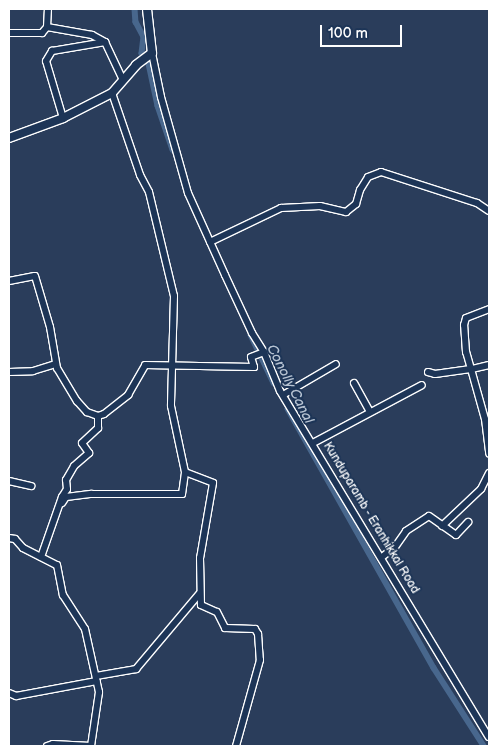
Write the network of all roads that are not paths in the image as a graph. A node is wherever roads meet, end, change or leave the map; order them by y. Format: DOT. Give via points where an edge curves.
graph roads {
  1 [pos="48,9"];
  2 [pos="147,9"];
  3 [pos="47,27"];
  4 [pos="9,33"];
  5 [pos="105,42"];
  6 [pos="147,56"];
  7 [pos="123,80"];
  8 [pos="112,93"];
  9 [pos="63,118"];
  10 [pos="9,138"];
  11 [pos="489,211"];
  12 [pos="210,242"];
  13 [pos="9,282"];
  14 [pos="489,309"];
  15 [pos="263,352"];
  16 [pos="56,364"];
  17 [pos="336,364"];
  18 [pos="171,366"];
  19 [pos="489,366"];
  20 [pos="471,368"];
  21 [pos="9,372"];
  22 [pos="428,372"];
  23 [pos="354,383"];
  24 [pos="422,385"];
  25 [pos="283,395"];
  26 [pos="370,412"];
  27 [pos="98,416"];
  28 [pos="313,443"];
  29 [pos="489,454"];
  30 [pos="185,472"];
  31 [pos="489,474"];
  32 [pos="9,481"];
  33 [pos="31,486"];
  34 [pos="60,505"];
  35 [pos="468,522"];
  36 [pos="442,526"];
  37 [pos="9,538"];
  38 [pos="41,557"];
  39 [pos="382,557"];
  40 [pos="200,593"];
  41 [pos="96,678"];
  42 [pos="9,693"];
  43 [pos="489,737"];
  44 [pos="47,746"];
  45 [pos="91,746"];
  46 [pos="236,746"];
  1 -- 3 [label="street"];
  2 -- 6 [label="main road"];
  3 -- 4 [label="street" via="42,33"];
  3 -- 5 [label="street" via="92,35"];
  5 -- 7 [label="street"];
  5 -- 9 [label="street" via="52,51 46,60"];
  6 -- 7 [label="main road"];
  6 -- 12 [label="street, Kunduparamb - Eranhikkal Road" via="186,185"];
  7 -- 8 [label="main road"];
  8 -- 9 [label="main road"];
  8 -- 18 [label="street" via="149,192 174,296"];
  9 -- 10 [label="main road"];
  11 -- 12 [label="street" via="470,200 381,172 368,177 356,204 346,212 320,206 281,208"];
  12 -- 15 [label="street, Kunduparamb - Eranhikkal Road"];
  13 -- 16 [label="street" via="35,276 50,327"];
  14 -- 20 [label="street" via="466,318 466,352"];
  15 -- 18 [label="street" via="252,357 254,367"];
  15 -- 25 [label="street, Kunduparamb - Eranhikkal Road"];
  16 -- 21 [label="street" via="33,371"];
  16 -- 27 [label="street" via="77,401 87,412"];
  17 -- 25 [label="street"];
  18 -- 27 [label="street" via="145,365 128,395"];
  18 -- 30 [label="street" via="171,406"];
  19 -- 20 [label="street"];
  20 -- 22 [label="street" via="435,374"];
  20 -- 29 [label="street" via="485,419"];
  23 -- 26 [label="street"];
  24 -- 26 [label="street"];
  25 -- 28 [label="street, Kunduparamb - Eranhikkal Road"];
  26 -- 28 [label="street"];
  27 -- 34 [label="street" via="98,428 82,443 89,453 74,466 66,480 67,489"];
  28 -- 39 [label="street, Kunduparamb - Eranhikkal Road"];
  30 -- 34 [label="street" via="182,494 92,494 66,497"];
  30 -- 40 [label="street" via="213,483 200,558"];
  31 -- 36 [label="street" via="481,489"];
  32 -- 33 [label="street"];
  34 -- 38 [label="street"];
  35 -- 36 [label="street" via="456,534"];
  36 -- 39 [label="street" via="429,516 406,531 395,547"];
  37 -- 38 [label="street"];
  38 -- 41 [label="street" via="57,565 62,595 85,629"];
  39 -- 43 [label="street, Kunduparamb - Eranhikkal Road"];
  40 -- 41 [label="street" via="136,670"];
  40 -- 46 [label="street" via="201,605 217,612 225,628 255,629 258,634 260,660"];
  41 -- 42 [label="street" via="16,696"];
  41 -- 45 [label="street" via="99,692"];
  44 -- 45 [label="street"];
}
